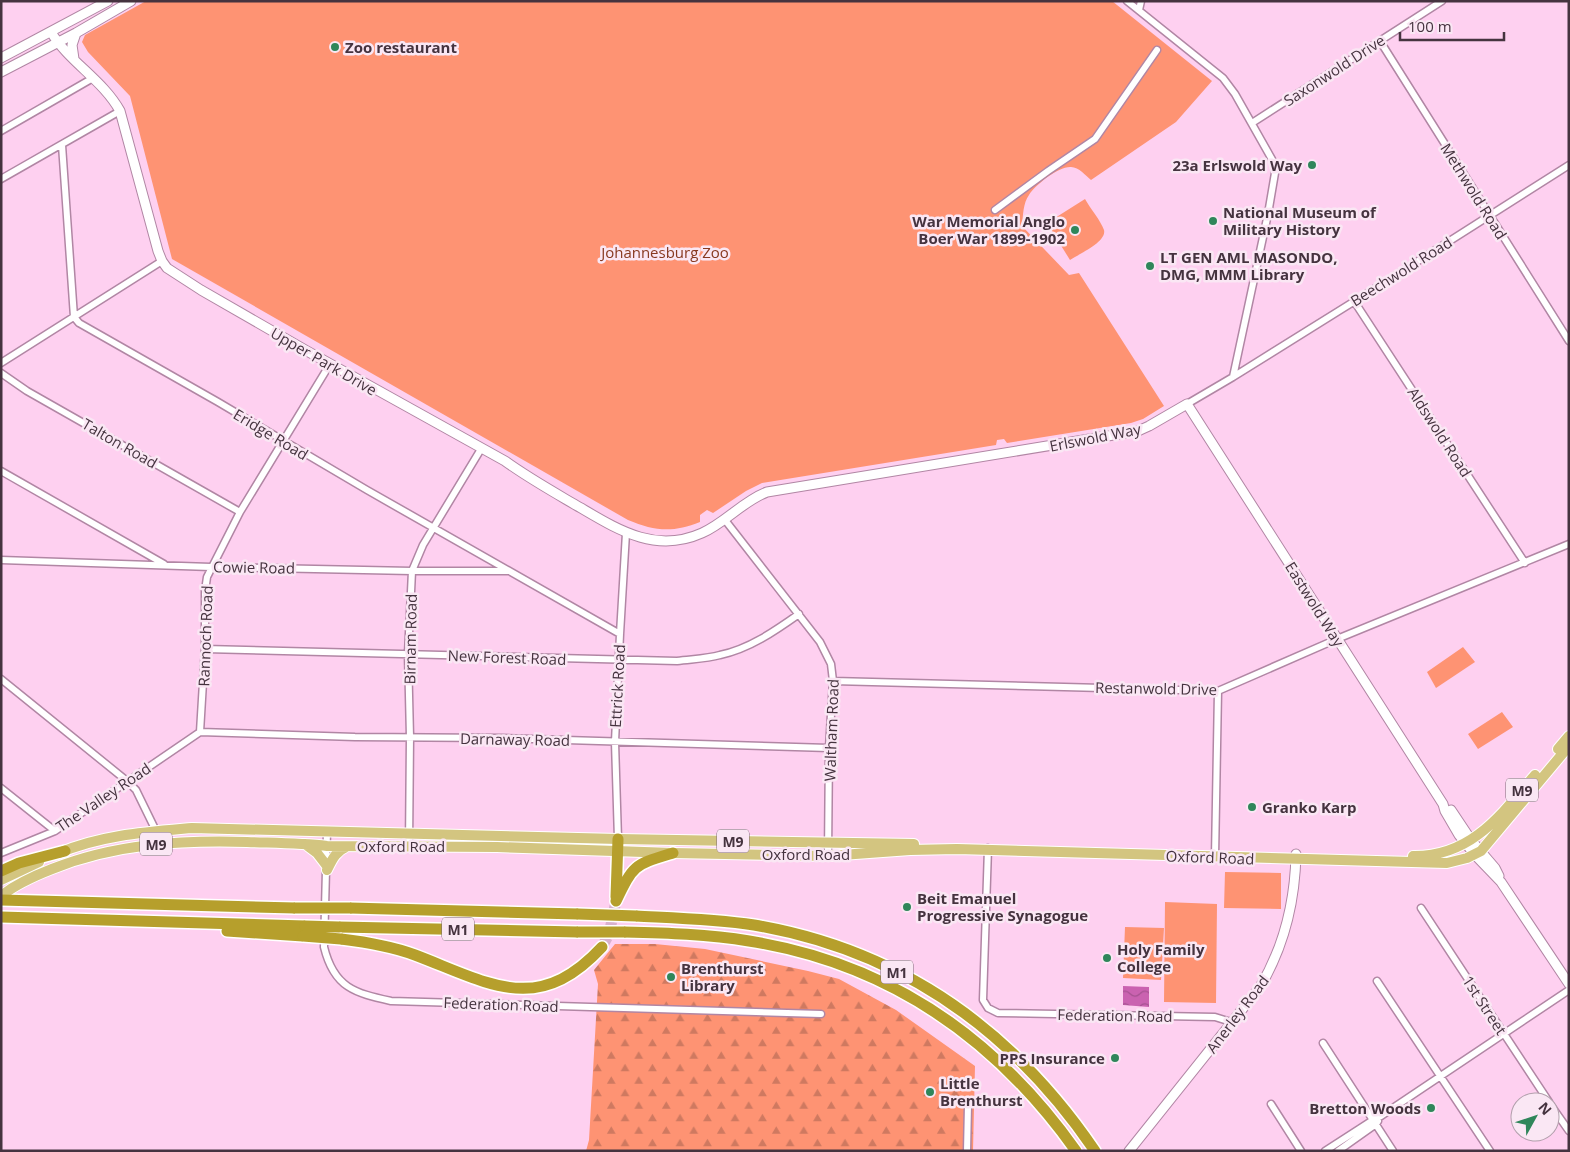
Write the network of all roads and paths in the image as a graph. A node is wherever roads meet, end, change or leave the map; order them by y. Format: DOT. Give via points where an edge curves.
graph roads {
  1 [pos="108,1"];
  2 [pos="131,1"];
  3 [pos="1127,1"];
  4 [pos="1141,1"];
  5 [pos="1442,1"];
  6 [pos="1139,10"];
  7 [pos="51,32"];
  8 [pos="76,33"];
  9 [pos="1380,41"];
  10 [pos="57,42"];
  11 [pos="1158,50"];
  12 [pos="1,58"];
  13 [pos="74,60"];
  14 [pos="1,72"];
  15 [pos="93,78"];
  16 [pos="120,111"];
  17 [pos="1252,123"];
  18 [pos="1,131"];
  19 [pos="62,145"];
  20 [pos="1569,165"];
  21 [pos="1,179"];
  22 [pos="995,210"];
  23 [pos="1489,216"];
  24 [pos="162,262"];
  25 [pos="1354,301"];
  26 [pos="74,317"];
  27 [pos="1569,341"];
  28 [pos="1,362"];
  29 [pos="330,364"];
  30 [pos="1,374"];
  31 [pos="1233,377"];
  32 [pos="1187,404"];
  33 [pos="283,441"];
  34 [pos="481,449"];
  35 [pos="1,470"];
  36 [pos="240,512"];
  37 [pos="725,520"];
  38 [pos="434,527"];
  39 [pos="626,533"];
  40 [pos="1569,544"];
  41 [pos="1,560"];
  42 [pos="1525,563"];
  43 [pos="165,565"];
  44 [pos="211,567"];
  45 [pos="412,571"];
  46 [pos="508,571"];
  47 [pos="799,614"];
  48 [pos="620,634"];
  49 [pos="1337,639"];
  50 [pos="205,649"];
  51 [pos="408,654"];
  52 [pos="619,660"];
  53 [pos="1,679"];
  54 [pos="834,680"];
  55 [pos="1218,691"];
  56 [pos="200,732"];
  57 [pos="1569,736"];
  58 [pos="410,737"];
  59 [pos="615,742"];
  60 [pos="1569,746"];
  61 [pos="829,748"];
  62 [pos="127,781"];
  63 [pos="1,788"];
  64 [pos="55,831"];
  65 [pos="156,831"];
  66 [pos="327,831"];
  67 [pos="408,833"];
  68 [pos="1468,842"];
  69 [pos="828,843"];
  70 [pos="304,844"];
  71 [pos="618,844"];
  72 [pos="327,846"];
  73 [pos="347,846"];
  74 [pos="409,847"];
  75 [pos="988,848"];
  76 [pos="65,851"];
  77 [pos="1,853"];
  78 [pos="673,853"];
  79 [pos="1478,853"];
  80 [pos="1215,854"];
  81 [pos="828,856"];
  82 [pos="1296,856"];
  83 [pos="327,868"];
  84 [pos="1,871"];
  85 [pos="1,880"];
  86 [pos="1,896"];
  87 [pos="1,900"];
  88 [pos="1421,908"];
  89 [pos="1,917"];
  90 [pos="304,931"];
  91 [pos="602,946"];
  92 [pos="1377,981"];
  93 [pos="1569,984"];
  94 [pos="1569,990"];
  95 [pos="821,1014"];
  96 [pos="1231,1022"];
  97 [pos="1504,1033"];
  98 [pos="1322,1043"];
  99 [pos="1440,1076"];
  100 [pos="1542,1092"];
  101 [pos="1271,1104"];
  102 [pos="968,1105"];
  103 [pos="1560,1118"];
  104 [pos="1374,1122"];
  105 [pos="1569,1131"];
  106 [pos="967,1151"];
  107 [pos="1076,1151"];
  108 [pos="1095,1151"];
  109 [pos="1129,1151"];
  110 [pos="1301,1151"];
  111 [pos="1325,1151"];
  112 [pos="1338,1151"];
  113 [pos="1393,1151"];
  114 [pos="1490,1151"];
  1 -- 7 [label="main road"];
  2 -- 8 [label="main road"];
  3 -- 6 [label="street"];
  4 -- 6 [label="street"];
  5 -- 9 [label="street, Saxonwold Drive"];
  6 -- 17 [label="street" via="1224,78"];
  7 -- 10 [label="main road"];
  7 -- 12 [label="main road"];
  8 -- 10 [label="main road"];
  8 -- 13 [label="main road" via="72,45"];
  9 -- 17 [label="street, Saxonwold Drive"];
  9 -- 23 [label="street, Methwold Road"];
  10 -- 13 [label="main road"];
  10 -- 14 [label="main road"];
  11 -- 22 [label="street" via="1095,139"];
  13 -- 15 [label="main road"];
  15 -- 16 [label="main road"];
  15 -- 18 [label="street"];
  16 -- 19 [label="street"];
  16 -- 24 [label="main road"];
  17 -- 31 [label="street" via="1273,158 1275,173"];
  19 -- 21 [label="street"];
  19 -- 26 [label="street"];
  20 -- 23 [label="street, Beechwold Road"];
  23 -- 25 [label="street, Beechwold Road"];
  23 -- 27 [label="street, Methwold Road"];
  24 -- 26 [label="street"];
  24 -- 29 [label="main road, Upper Park Drive" via="201,290"];
  25 -- 31 [label="street, Beechwold Road"];
  25 -- 42 [label="street, Aldswold Road"];
  26 -- 28 [label="street"];
  26 -- 33 [label="street, Eridge Road" via="89,330"];
  29 -- 33 [label="street, Rannoch Road"];
  29 -- 34 [label="main road, Upper Park Drive"];
  30 -- 36 [label="street, Talton Road"];
  31 -- 32 [label="street, Erlswold Way"];
  32 -- 37 [label="main road, Erlswold Way" via="1138,431 767,492"];
  32 -- 49 [label="main road, Eastwold Way"];
  33 -- 36 [label="street, Rannoch Road"];
  33 -- 38 [label="street, Eridge Road"];
  34 -- 38 [label="street, Birnam Road"];
  34 -- 39 [label="main road, Upper Park Drive"];
  35 -- 43 [label="street"];
  36 -- 44 [label="street, Rannoch Road"];
  37 -- 39 [label="main road, Upper Park Drive" via="702,533 676,541 657,541"];
  37 -- 47 [label="street, Waltham Road"];
  38 -- 45 [label="street, Birnam Road"];
  38 -- 46 [label="street, Eridge Road"];
  39 -- 48 [label="street, Ettrick Road"];
  40 -- 42 [label="street, Restanwold Drive"];
  41 -- 43 [label="street, Cowie Road"];
  42 -- 49 [label="street, Restanwold Drive"];
  43 -- 44 [label="street, Cowie Road"];
  44 -- 45 [label="street, Cowie Road"];
  44 -- 50 [label="street, Rannoch Road" via="205,591"];
  45 -- 46 [label="street, Cowie Road"];
  45 -- 51 [label="street, Birnam Road"];
  46 -- 48 [label="street, Eridge Road"];
  47 -- 52 [label="street, New Forest Road" via="767,636 720,655 677,661"];
  47 -- 54 [label="street, Waltham Road" via="825,649"];
  48 -- 52 [label="street, Ettrick Road"];
  49 -- 55 [label="street, Restanwold Drive"];
  49 -- 68 [label="main road, Eastwold Way" via="1445,811"];
  50 -- 51 [label="street, New Forest Road"];
  50 -- 56 [label="street, Rannoch Road"];
  51 -- 52 [label="street, New Forest Road"];
  51 -- 58 [label="street, Birnam Road"];
  52 -- 59 [label="street, Ettrick Road"];
  53 -- 62 [label="street"];
  54 -- 55 [label="street, Restanwold Drive"];
  54 -- 61 [label="street, Waltham Road"];
  55 -- 80 [label="street"];
  56 -- 58 [label="street, Darnaway Road"];
  56 -- 62 [label="street, The Valley Road"];
  57 -- 68 [label="main road, Oxford Road / M9" via="1489,826"];
  58 -- 59 [label="street, Darnaway Road"];
  58 -- 67 [label="street, Birnam Road"];
  59 -- 61 [label="street, Darnaway Road"];
  59 -- 71 [label="street, Ettrick Road"];
  60 -- 79 [label="main road, M9"];
  61 -- 69 [label="street, Waltham Road"];
  62 -- 64 [label="street, The Valley Road"];
  62 -- 65 [label="street" via="136,790"];
  63 -- 64 [label="street"];
  64 -- 77 [label="street, The Valley Road"];
  65 -- 66 [label="main road, Oxford Road / M9" via="192,828"];
  65 -- 76 [label="main road, Oxford Road / M9" via="94,841"];
  66 -- 67 [label="main road, Oxford Road / M9"];
  66 -- 72 [label="street, Federation Road"];
  67 -- 71 [label="main road, Oxford Road / M9"];
  67 -- 74 [label="street, Birnam Road"];
  68 -- 79 [label="main road, Eastwold Way"];
  68 -- 82 [label="main road, Oxford Road / M9" via="1446,853 1423,856"];
  69 -- 71 [label="main road, Oxford Road / M9"];
  69 -- 75 [label="main road, Oxford Road / M9"];
  69 -- 81 [label="street, Waltham Road"];
  70 -- 72 [label="main road, Oxford Road / M9"];
  70 -- 83 [label="main road" via="317,853"];
  70 -- 86 [label="main road, Oxford Road / M9" via="208,841 123,848 66,863 20,883"];
  71 -- 74 [label="main road, Oxford Road / M9"];
  71 -- 78 [label="main road, Oxford Road / M9"];
  71 -- 78 [label="highway" via="616,904 628,876 637,867"];
  72 -- 73 [label="main road, Oxford Road / M9"];
  72 -- 83 [label="street, Federation Road"];
  73 -- 74 [label="main road, Oxford Road / M9"];
  73 -- 83 [label="main road" via="337,852"];
  75 -- 80 [label="main road, Oxford Road / M9"];
  75 -- 81 [label="main road, Oxford Road / M9"];
  75 -- 96 [label="street, Federation Road" via="983,1000 988,1008 998,1012 1215,1017"];
  76 -- 84 [label="highway"];
  76 -- 85 [label="main road, Oxford Road / M9"];
  78 -- 81 [label="main road, Oxford Road / M9"];
  79 -- 82 [label="main road, Oxford Road / M9" via="1447,863"];
  79 -- 93 [label="main road, Eastwold Way" via="1495,868"];
  80 -- 82 [label="main road, Oxford Road / M9"];
  82 -- 96 [label="main road, Anerley Road" via="1291,909 1274,962 1260,987"];
  83 -- 95 [label="street, Federation Road" via="324,947 328,963 338,977 358,993 391,1001"];
  87 -- 108 [label="highway, M1, bridge" via="636,916 708,920 779,930 837,946 906,976 948,1001 1001,1042 1035,1075"];
  88 -- 97 [label="street, 1st Street"];
  89 -- 90 [label="highway, M1" via="165,922"];
  90 -- 91 [label="highway, bridge" via="388,947 488,984 512,988 528,988 559,980 589,961"];
  90 -- 107 [label="highway, M1, bridge" via="339,927 624,932 707,936 789,949 832,962 893,987 945,1018 1000,1062 1026,1088"];
  92 -- 99 [label="street"];
  94 -- 97 [label="street"];
  96 -- 109 [label="main road, Anerley Road"];
  97 -- 99 [label="street"];
  97 -- 100 [label="street, 1st Street"];
  98 -- 104 [label="street"];
  99 -- 104 [label="street"];
  99 -- 114 [label="street"];
  101 -- 110 [label="street"];
  102 -- 106 [label="street"];
  103 -- 105 [label="street, 1st Street"];
  104 -- 111 [label="street"];
  104 -- 112 [label="street"];
  104 -- 113 [label="street"];
}
